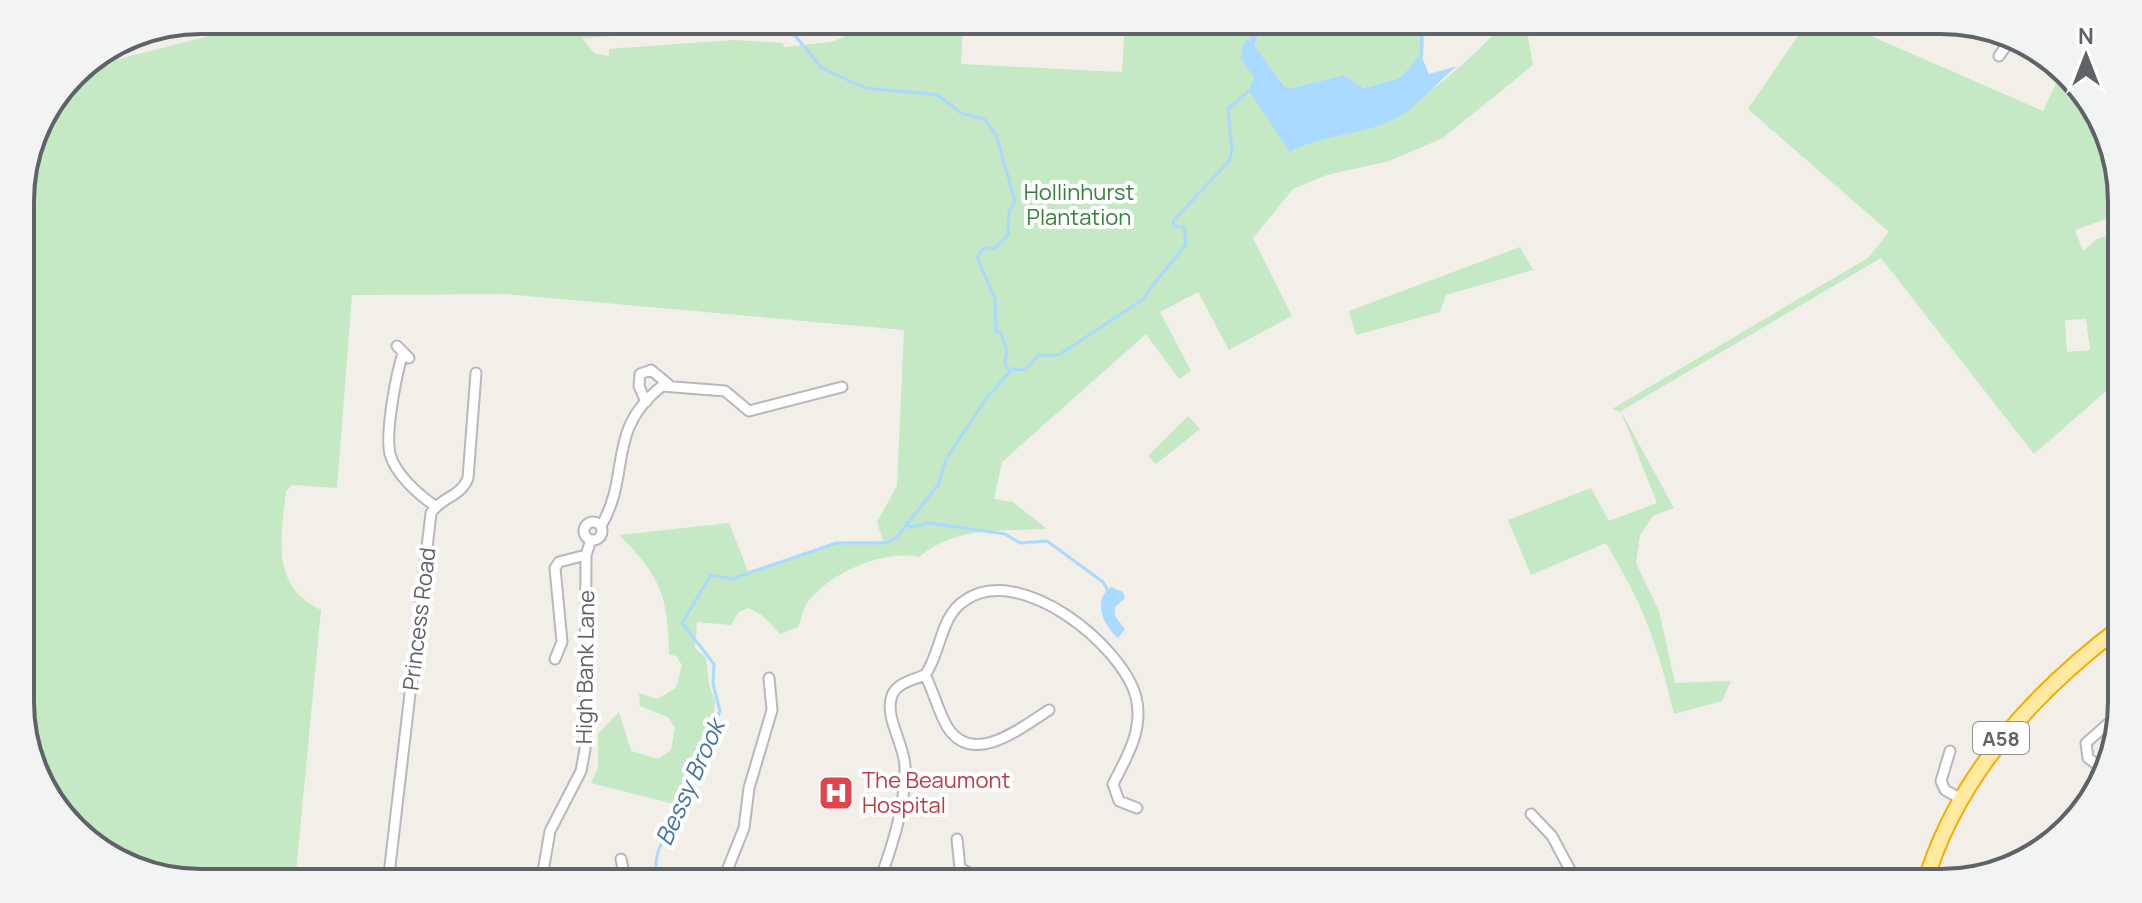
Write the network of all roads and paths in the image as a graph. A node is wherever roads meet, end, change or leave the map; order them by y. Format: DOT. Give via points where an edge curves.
graph roads {
  1 [pos="2007,48"];
  2 [pos="1999,56"];
  3 [pos="403,352"];
  4 [pos="476,373"];
  5 [pos="668,384"];
  6 [pos="842,387"];
  7 [pos="646,402"];
  8 [pos="435,506"];
  9 [pos="601,526"];
  10 [pos="591,540"];
  11 [pos="586,555"];
  12 [pos="2108,638"];
  13 [pos="555,659"];
  14 [pos="925,675"];
  15 [pos="769,678"];
  16 [pos="1049,710"];
  17 [pos="2107,725"];
  18 [pos="1951,751"];
  19 [pos="2096,764"];
  20 [pos="1961,799"];
  21 [pos="1137,808"];
  22 [pos="1531,814"];
  23 [pos="957,839"];
  24 [pos="620,858"];
  25 [pos="390,869"];
  26 [pos="543,869"];
  27 [pos="623,869"];
  28 [pos="728,869"];
  29 [pos="883,869"];
  30 [pos="962,869"];
  31 [pos="1570,869"];
  32 [pos="1931,869"];
  1 -- 2 [label="street"];
  3 -- 8 [label="street" via="390,454 400,472"];
  4 -- 8 [label="street" via="468,478 460,492"];
  5 -- 6 [label="street" via="725,391 749,411"];
  5 -- 7 [label="street"];
  5 -- 7 [label="street" via="656,372 640,374"];
  7 -- 9 [label="street, High Bank Lane" via="624,435 617,485"];
  8 -- 25 [label="street, Princess Road"];
  9 -- 10 [label="street, High Bank Lane" via="600,537"];
  9 -- 10 [label="street, High Bank Lane" via="586,526"];
  10 -- 11 [label="street, High Bank Lane"];
  11 -- 13 [label="street" via="555,568 562,642"];
  11 -- 26 [label="street, High Bank Lane" via="585,749 581,771 550,831"];
  12 -- 20 [label="highway, A58" via="2009,728"];
  14 -- 16 [label="street" via="951,732 971,743 994,743"];
  14 -- 21 [label="street" via="952,613 970,597 1018,592 1059,609 1120,667 1131,686 1137,707 1135,739 1113,784 1119,801"];
  14 -- 29 [label="street" via="898,686 891,695 904,759 903,797"];
  15 -- 28 [label="street" via="772,710 749,788 744,828"];
  17 -- 19 [label="street" via="2086,743 2088,758"];
  18 -- 20 [label="street" via="1941,781 1945,790"];
  20 -- 32 [label="highway, A58"];
  22 -- 31 [label="street" via="1552,836"];
  23 -- 30 [label="street"];
  24 -- 27 [label="street"];
}
